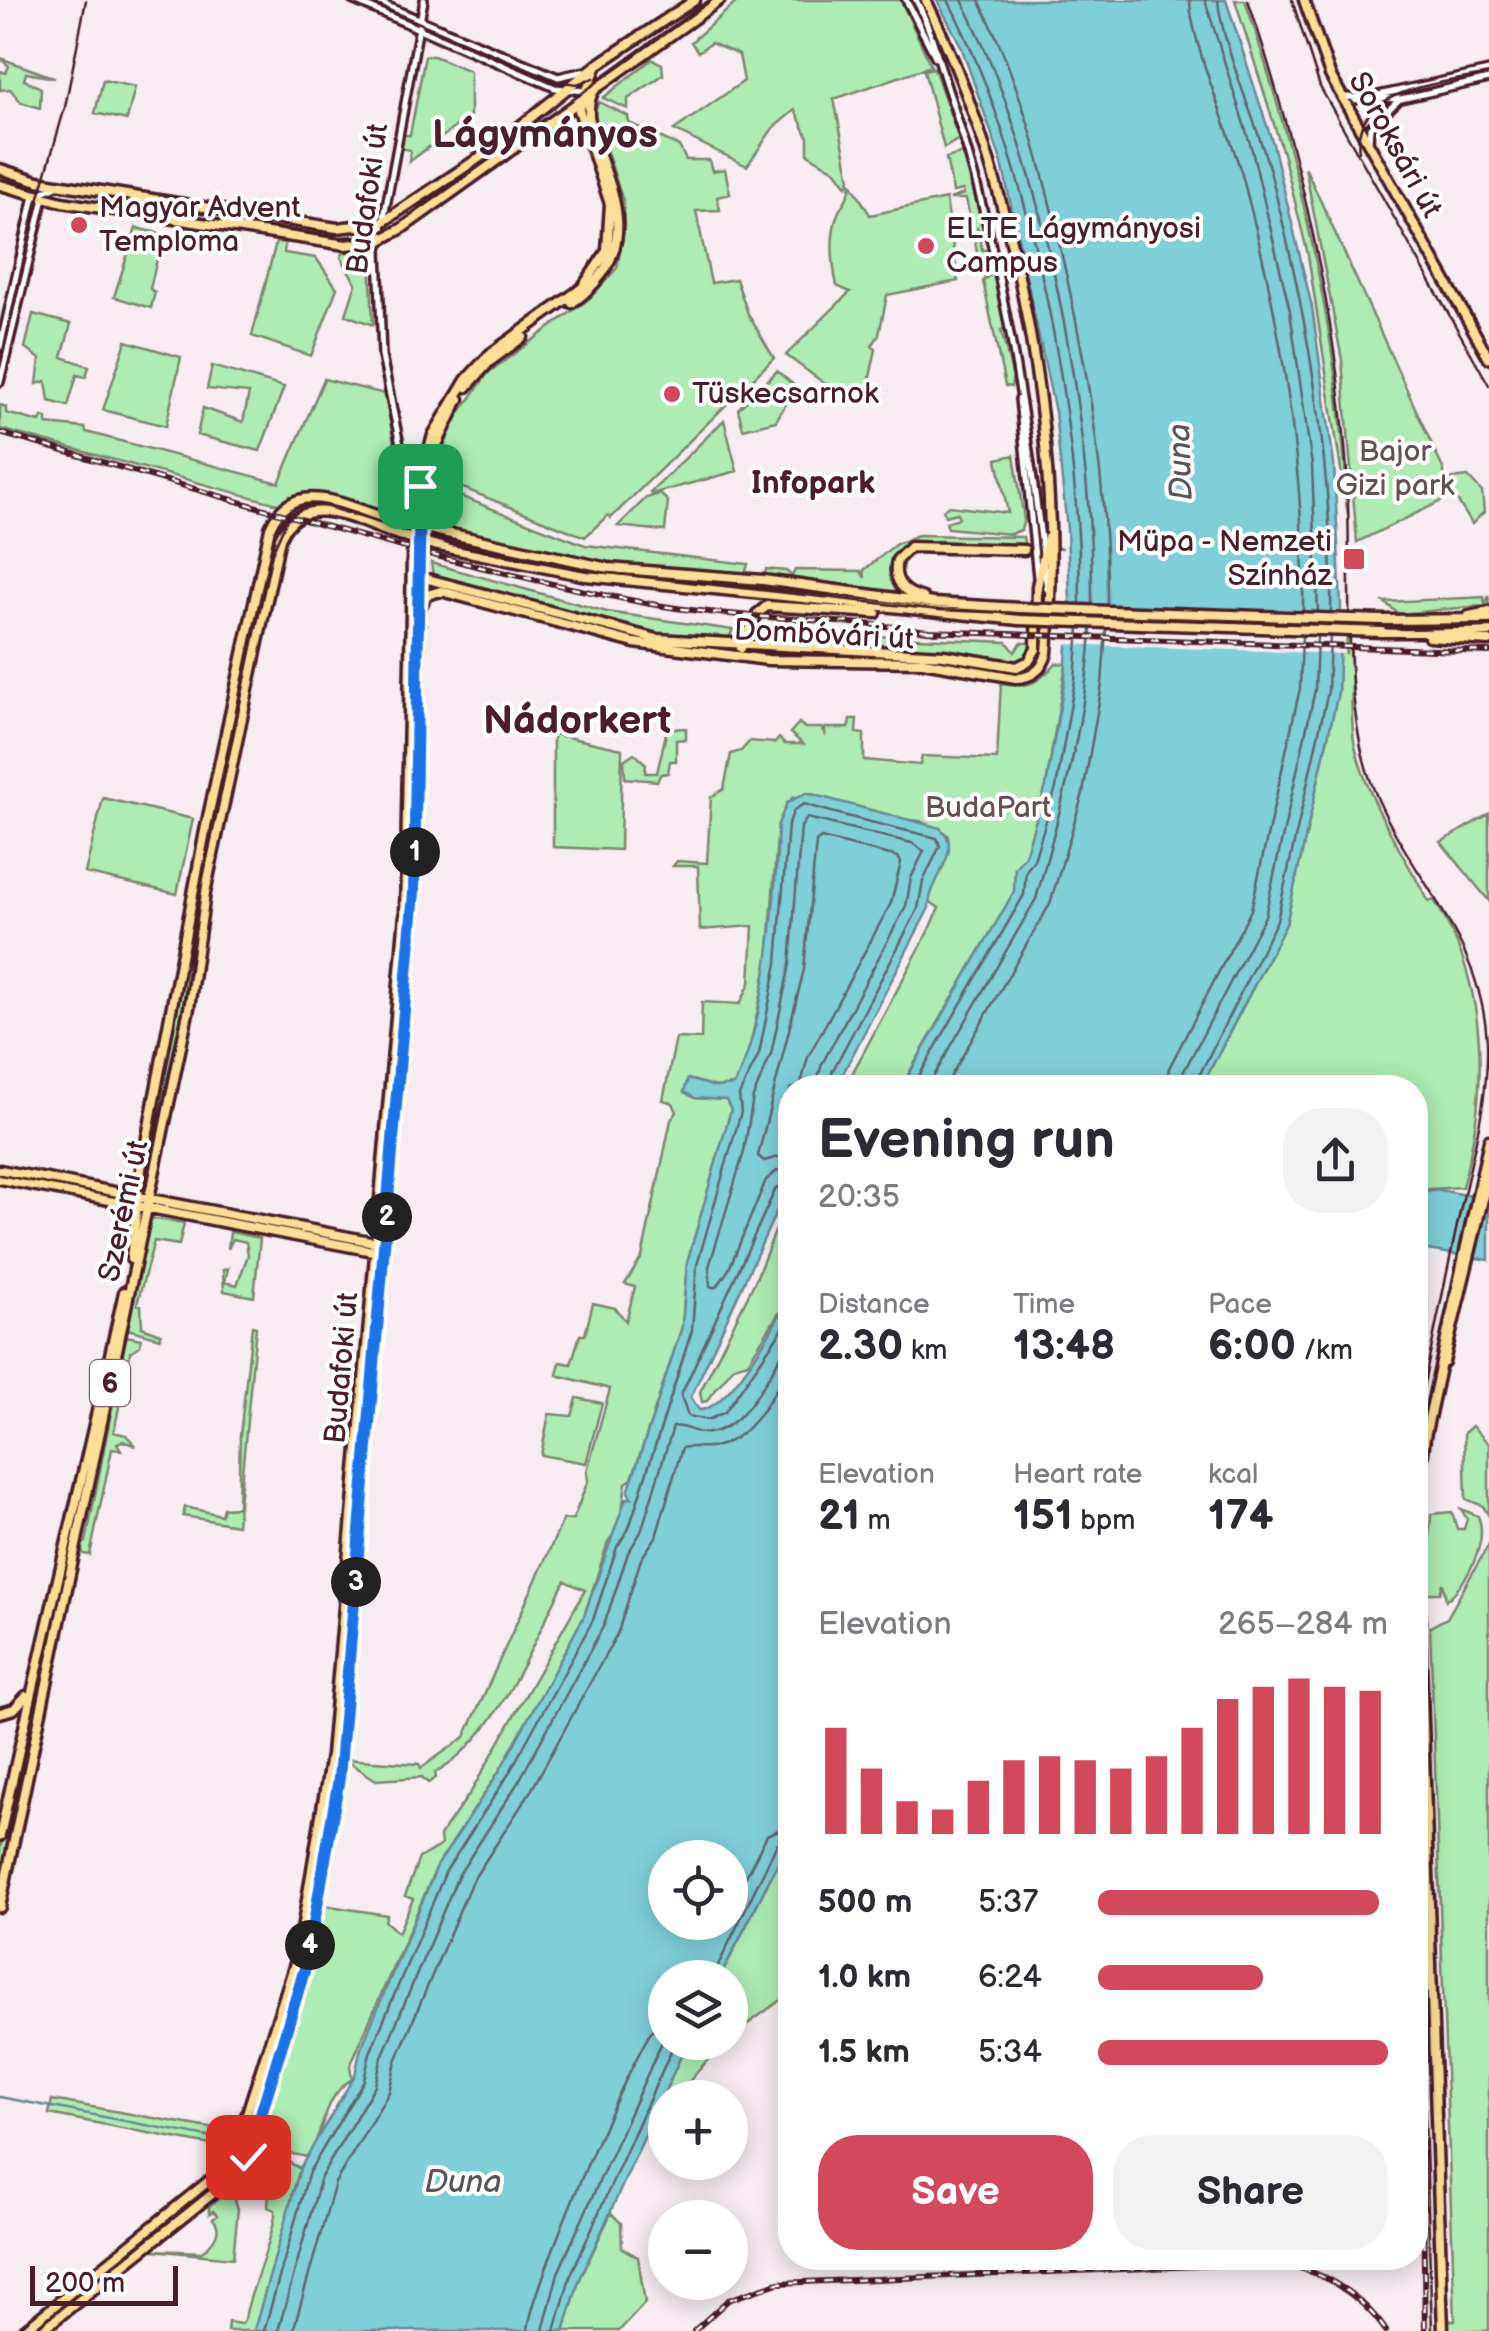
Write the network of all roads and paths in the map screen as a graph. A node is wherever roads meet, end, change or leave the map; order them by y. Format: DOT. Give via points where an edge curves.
graph roads {
  1 [pos="352,0"];
  2 [pos="373,0"];
  3 [pos="424,0"];
  4 [pos="695,0"];
  5 [pos="720,0"];
  6 [pos="906,0"];
  7 [pos="916,0"];
  8 [pos="926,0"];
  9 [pos="1304,0"];
  10 [pos="420,19"];
  11 [pos="418,29"];
  12 [pos="938,60"];
  13 [pos="597,65"];
  14 [pos="1489,71"];
  15 [pos="1489,79"];
  16 [pos="596,89"];
  17 [pos="561,90"];
  18 [pos="1341,95"];
  19 [pos="1401,99"];
  20 [pos="1356,100"];
  21 [pos="579,102"];
  22 [pos="1348,107"];
  23 [pos="552,121"];
  24 [pos="582,122"];
  25 [pos="594,144"];
  26 [pos="1371,148"];
  27 [pos="0,169"];
  28 [pos="62,184"];
  29 [pos="0,185"];
  30 [pos="39,197"];
  31 [pos="381,223"];
  32 [pos="378,241"];
  33 [pos="0,347"];
  34 [pos="1489,358"];
  35 [pos="0,382"];
  36 [pos="432,448"];
  37 [pos="424,460"];
  38 [pos="405,464"];
  39 [pos="418,482"];
  40 [pos="417,507"];
  41 [pos="1050,530"];
  42 [pos="1037,546"];
  43 [pos="1043,557"];
  44 [pos="416,576"];
  45 [pos="1037,586"];
  46 [pos="1049,602"];
  47 [pos="956,604"];
  48 [pos="420,611"];
  49 [pos="940,615"];
  50 [pos="1489,615"];
  51 [pos="572,619"];
  52 [pos="592,624"];
  53 [pos="752,625"];
  54 [pos="579,629"];
  55 [pos="1489,632"];
  56 [pos="1414,633"];
  57 [pos="1489,641"];
  58 [pos="742,648"];
  59 [pos="774,649"];
  60 [pos="848,650"];
  61 [pos="888,652"];
  62 [pos="722,654"];
  63 [pos="862,661"];
  64 [pos="397,1052"];
  65 [pos="1489,1140"];
  66 [pos="142,1169"];
  67 [pos="0,1170"];
  68 [pos="1489,1174"];
  69 [pos="0,1179"];
  70 [pos="1482,1188"];
  71 [pos="113,1191"];
  72 [pos="138,1196"];
  73 [pos="145,1205"];
  74 [pos="225,1213"];
  75 [pos="223,1224"];
  76 [pos="320,1231"];
  77 [pos="317,1242"];
  78 [pos="379,1248"];
  79 [pos="360,1419"];
  80 [pos="368,1429"];
  81 [pos="1428,1430"];
  82 [pos="358,1440"];
  83 [pos="364,1483"];
  84 [pos="354,1488"];
  85 [pos="363,1496"];
  86 [pos="353,1506"];
  87 [pos="349,1601"];
  88 [pos="30,1687"];
  89 [pos="0,1715"];
  90 [pos="24,1720"];
  91 [pos="39,1722"];
  92 [pos="339,1729"];
  93 [pos="321,1816"];
  94 [pos="333,1818"];
  95 [pos="0,1836"];
  96 [pos="0,1907"];
  97 [pos="1428,1909"];
  98 [pos="303,1956"];
  99 [pos="97,2272"];
  100 [pos="104,2281"];
  101 [pos="77,2288"];
  102 [pos="84,2297"];
  103 [pos="22,2331"];
  104 [pos="41,2331"];
  105 [pos="1443,2331"];
  1 -- 11 [label="street"];
  2 -- 10 [label="street"];
  3 -- 10 [label="street, Budafoki út"];
  4 -- 13 [label="main road"];
  5 -- 16 [label="main road"];
  6 -- 12 [label="street"];
  7 -- 12 [label="street"];
  8 -- 41 [label="main road" via="969,104 1004,224 1042,420"];
  9 -- 18 [label="main road, Soroksári út" via="1314,40"];
  10 -- 11 [label="street, Budafoki út"];
  10 -- 13 [label="street" via="558,77"];
  11 -- 17 [label="street"];
  11 -- 31 [label="street, Budafoki út"];
  12 -- 42 [label="street" via="990,234 1020,391"];
  13 -- 17 [label="main road"];
  13 -- 21 [label="main road"];
  14 -- 20 [label="street"];
  15 -- 19 [label="street"];
  16 -- 21 [label="main road"];
  16 -- 25 [label="main road" via="588,108"];
  17 -- 21 [label="street"];
  17 -- 21 [label="street"];
  17 -- 31 [label="main road" via="498,144"];
  18 -- 20 [label="street"];
  18 -- 22 [label="main road, Soroksári út"];
  19 -- 20 [label="street"];
  19 -- 26 [label="street" via="1370,127"];
  20 -- 22 [label="street"];
  21 -- 23 [label="main road"];
  21 -- 24 [label="main road"];
  22 -- 26 [label="main road, Soroksári út"];
  23 -- 24 [label="main road" via="568,116"];
  23 -- 32 [label="main road"];
  24 -- 25 [label="main road"];
  25 -- 36 [label="main road" via="610,206 607,251 582,288 492,357 461,394"];
  26 -- 34 [label="main road, Soroksári út"];
  27 -- 28 [label="main road"];
  28 -- 30 [label="street"];
  28 -- 31 [label="main road" via="347,229"];
  29 -- 30 [label="main road"];
  30 -- 32 [label="main road" via="338,244"];
  30 -- 33 [label="street"];
  30 -- 35 [label="street"];
  31 -- 32 [label="street, Budafoki út"];
  32 -- 38 [label="street, Budafoki út" via="380,340"];
  36 -- 37 [label="main road"];
  36 -- 40 [label="main road"];
  37 -- 38 [label="street" via="413,468"];
  37 -- 39 [label="main road"];
  38 -- 39 [label="street, Budafoki út"];
  38 -- 40 [label="street, Budafoki út"];
  39 -- 40 [label="main road"];
  40 -- 44 [label="main road, Budafoki út"];
  41 -- 42 [label="main road"];
  41 -- 46 [label="main road"];
  42 -- 43 [label="main road"];
  42 -- 45 [label="street"];
  42 -- 47 [label="main road" via="925,545 902,553 895,569 905,591"];
  43 -- 45 [label="main road"];
  43 -- 46 [label="street"];
  44 -- 48 [label="main road, Budafoki út"];
  44 -- 51 [label="main road, Dombóvári út"];
  44 -- 64 [label="main road, Budafoki út"];
  45 -- 61 [label="main road, Dombóvári út" via="1035,653 1026,664 1011,668"];
  46 -- 63 [label="main road, Dombóvári út" via="1042,665 1023,678 923,662"];
  47 -- 50 [label="main road, bridge" via="1429,621"];
  47 -- 66 [label="main road, Szerémi út / 6, bridge" via="589,565 309,497 282,510 269,536 210,806"];
  48 -- 54 [label="main road, Dombóvári út" via="428,594 441,591"];
  48 -- 64 [label="main road, Budafoki út" via="414,892"];
  49 -- 53 [label="main road" via="774,605 762,609"];
  49 -- 56 [label="main road, bridge"];
  49 -- 73 [label="main road, Szerémi út / 6, bridge" via="567,574 434,546 317,510 301,514 285,528"];
  51 -- 52 [label="main road, Dombóvári út"];
  51 -- 54 [label="main road"];
  52 -- 54 [label="main road"];
  52 -- 58 [label="main road, Dombóvári út" via="657,640"];
  53 -- 58 [label="main road"];
  53 -- 59 [label="main road"];
  54 -- 62 [label="main road, Dombóvári út"];
  55 -- 56 [label="main road"];
  56 -- 57 [label="main road"];
  58 -- 59 [label="main road, Dombóvári út"];
  58 -- 62 [label="main road"];
  59 -- 60 [label="main road, Dombóvári út"];
  60 -- 61 [label="main road, Dombóvári út"];
  60 -- 63 [label="main road"];
  61 -- 63 [label="main road"];
  62 -- 63 [label="main road, Dombóvári út"];
  64 -- 78 [label="main road, Budafoki út"];
  65 -- 70 [label="main road"];
  66 -- 71 [label="main road" via="131,1187"];
  66 -- 72 [label="main road, Szerémi út / 6"];
  67 -- 71 [label="main road"];
  68 -- 70 [label="main road"];
  69 -- 73 [label="main road"];
  70 -- 81 [label="main road"];
  71 -- 72 [label="main road"];
  72 -- 73 [label="main road, Szerémi út / 6"];
  73 -- 74 [label="main road"];
  73 -- 75 [label="main road"];
  73 -- 88 [label="main road, Szerémi út / 6"];
  73 -- 91 [label="main road, Szerémi út / 6"];
  74 -- 75 [label="main road"];
  74 -- 76 [label="main road"];
  75 -- 77 [label="main road"];
  76 -- 77 [label="main road"];
  76 -- 78 [label="main road"];
  77 -- 78 [label="main road"];
  78 -- 79 [label="main road, Budafoki út"];
  78 -- 80 [label="main road, Budafoki út"];
  79 -- 80 [label="main road"];
  79 -- 82 [label="main road, Budafoki út"];
  80 -- 82 [label="main road"];
  80 -- 83 [label="main road, Budafoki út"];
  82 -- 84 [label="main road, Budafoki út"];
  83 -- 84 [label="main road"];
  83 -- 85 [label="main road, Budafoki út"];
  84 -- 85 [label="main road"];
  84 -- 86 [label="main road, Budafoki út"];
  85 -- 86 [label="main road"];
  85 -- 87 [label="main road, Budafoki út"];
  86 -- 87 [label="main road, Budafoki út"];
  87 -- 92 [label="main road, Budafoki út"];
  88 -- 89 [label="main road" via="20,1705"];
  88 -- 90 [label="main road, Szerémi út / 6"];
  89 -- 90 [label="main road"];
  90 -- 91 [label="main road"];
  90 -- 95 [label="main road, Szerémi út / 6"];
  91 -- 96 [label="main road, Szerémi út / 6"];
  92 -- 93 [label="main road, Budafoki út"];
  92 -- 94 [label="main road, Budafoki út"];
  93 -- 94 [label="main road"];
  93 -- 98 [label="main road, Budafoki út"];
  94 -- 98 [label="main road, Budafoki út"];
  97 -- 105 [label="main road"];
  98 -- 99 [label="main road, Budafoki út" via="236,2153 214,2180"];
  98 -- 100 [label="main road, Budafoki út" via="248,2157 222,2190"];
  99 -- 100 [label="main road"];
  99 -- 101 [label="main road"];
  100 -- 102 [label="main road"];
  101 -- 102 [label="main road"];
  101 -- 103 [label="main road"];
  102 -- 104 [label="main road"];
}
